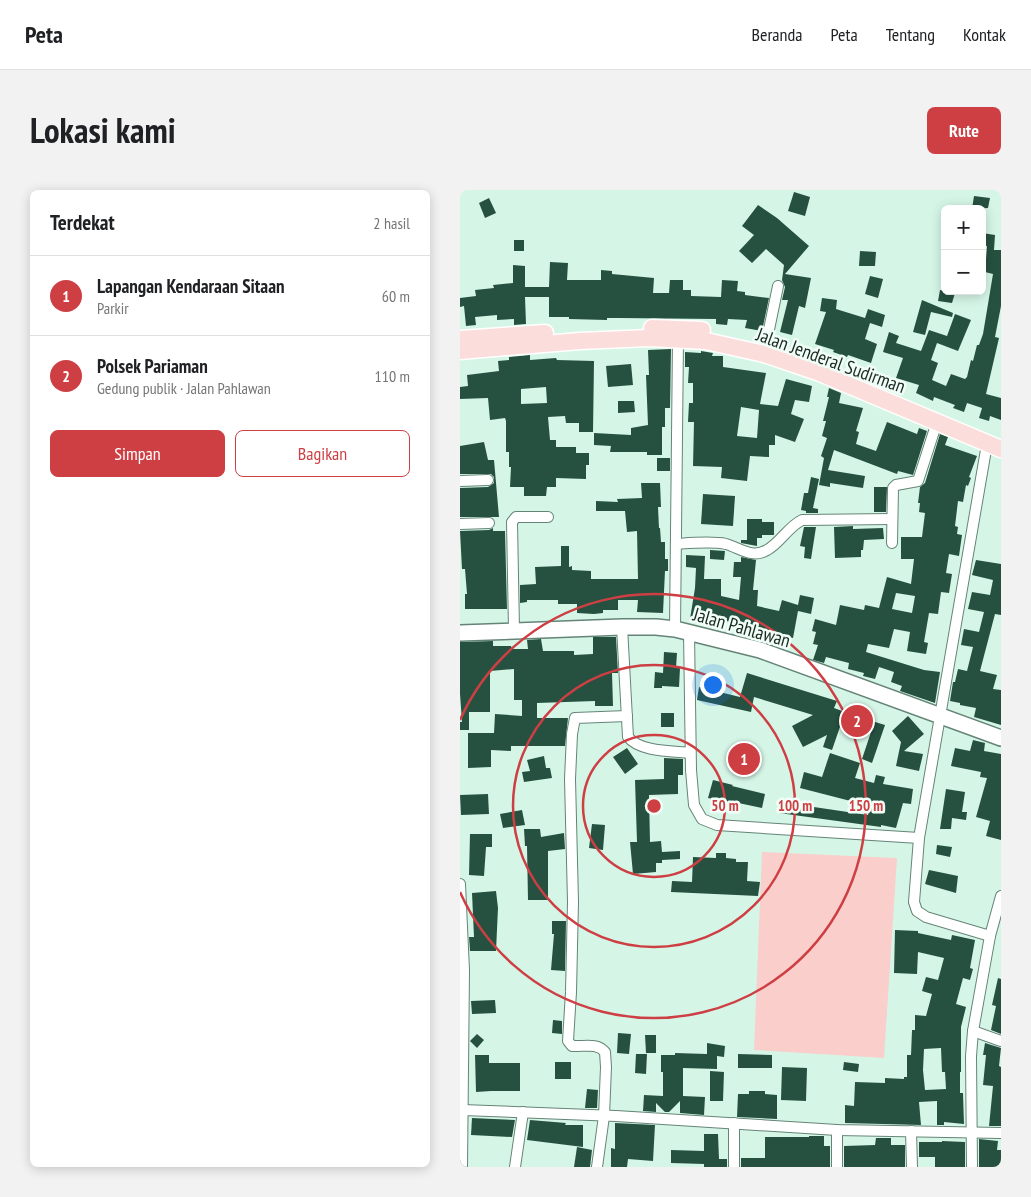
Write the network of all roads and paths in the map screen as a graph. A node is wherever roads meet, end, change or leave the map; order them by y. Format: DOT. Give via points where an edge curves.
graph roads {
  1 [pos="778,286"];
  2 [pos="580,336"];
  3 [pos="460,338"];
  4 [pos="678,340"];
  5 [pos="766,344"];
  6 [pos="460,351"];
  7 [pos="897,399"];
  8 [pos="937,422"];
  9 [pos="996,444"];
  10 [pos="488,480"];
  11 [pos="460,481"];
  12 [pos="548,517"];
  13 [pos="892,519"];
  14 [pos="489,523"];
  15 [pos="460,524"];
  16 [pos="892,543"];
  17 [pos="676,544"];
  18 [pos="622,627"];
  19 [pos="514,630"];
  20 [pos="682,631"];
  21 [pos="460,633"];
  22 [pos="627,716"];
  23 [pos="941,716"];
  24 [pos="1001,738"];
  25 [pos="690,752"];
  26 [pos="919,838"];
  27 [pos="460,884"];
  28 [pos="1001,896"];
  29 [pos="990,936"];
  30 [pos="462,993"];
  31 [pos="973,1031"];
  32 [pos="1001,1041"];
  33 [pos="462,1050"];
  34 [pos="462,1110"];
  35 [pos="523,1112"];
  36 [pos="604,1116"];
  37 [pos="734,1123"];
  38 [pos="837,1130"];
  39 [pos="911,1131"];
  40 [pos="972,1132"];
  41 [pos="1001,1133"];
  42 [pos="462,1167"];
  43 [pos="515,1167"];
  44 [pos="597,1167"];
  45 [pos="734,1167"];
  46 [pos="836,1167"];
  47 [pos="912,1167"];
  48 [pos="972,1167"];
  1 -- 5 [label="street"];
  2 -- 3 [label="main road, Jalan Jenderal Sudirman"];
  2 -- 4 [label="main road, Jalan Jenderal Sudirman"];
  2 -- 5 [label="main road, Jalan Jenderal Sudirman" via="678,328"];
  2 -- 6 [label="main road, Jalan Jenderal Sudirman"];
  4 -- 7 [label="main road, Jalan Jenderal Sudirman" via="706,341 764,354"];
  4 -- 17 [label="street"];
  5 -- 7 [label="main road, Jalan Jenderal Sudirman" via="824,363"];
  7 -- 8 [label="main road, Jalan Jenderal Sudirman"];
  7 -- 9 [label="main road, Jalan Jenderal Sudirman"];
  8 -- 9 [label="main road, Jalan Jenderal Sudirman"];
  8 -- 13 [label="street" via="918,481 893,488"];
  9 -- 23 [label="street"];
  10 -- 11 [label="street"];
  12 -- 19 [label="street" via="516,517 512,522"];
  13 -- 16 [label="street"];
  13 -- 17 [label="street" via="802,520 761,553 741,551 721,543"];
  14 -- 15 [label="street"];
  17 -- 20 [label="street"];
  18 -- 19 [label="street, Jalan Pahlawan"];
  18 -- 20 [label="street, Jalan Pahlawan"];
  18 -- 22 [label="street"];
  19 -- 21 [label="street, Jalan Pahlawan"];
  20 -- 23 [label="street, Jalan Pahlawan" via="760,650"];
  20 -- 25 [label="street"];
  22 -- 25 [label="street" via="628,737 638,746"];
  22 -- 36 [label="street" via="575,718 572,734 572,930 568,1041 572,1046 601,1047 605,1052"];
  23 -- 24 [label="street, Jalan Pahlawan"];
  23 -- 26 [label="street"];
  25 -- 26 [label="street" via="694,805 702,819 711,824"];
  26 -- 29 [label="street" via="914,897 917,911 926,917"];
  27 -- 30 [label="street"];
  28 -- 29 [label="street"];
  29 -- 31 [label="street"];
  30 -- 33 [label="street"];
  31 -- 32 [label="street"];
  31 -- 40 [label="street"];
  33 -- 34 [label="street"];
  34 -- 35 [label="street"];
  34 -- 42 [label="street"];
  35 -- 36 [label="street"];
  35 -- 43 [label="street"];
  36 -- 37 [label="street"];
  36 -- 44 [label="street"];
  37 -- 38 [label="street"];
  37 -- 45 [label="street"];
  38 -- 39 [label="street"];
  38 -- 46 [label="street"];
  39 -- 40 [label="street"];
  39 -- 47 [label="street"];
  40 -- 41 [label="street"];
  40 -- 48 [label="street"];
}
